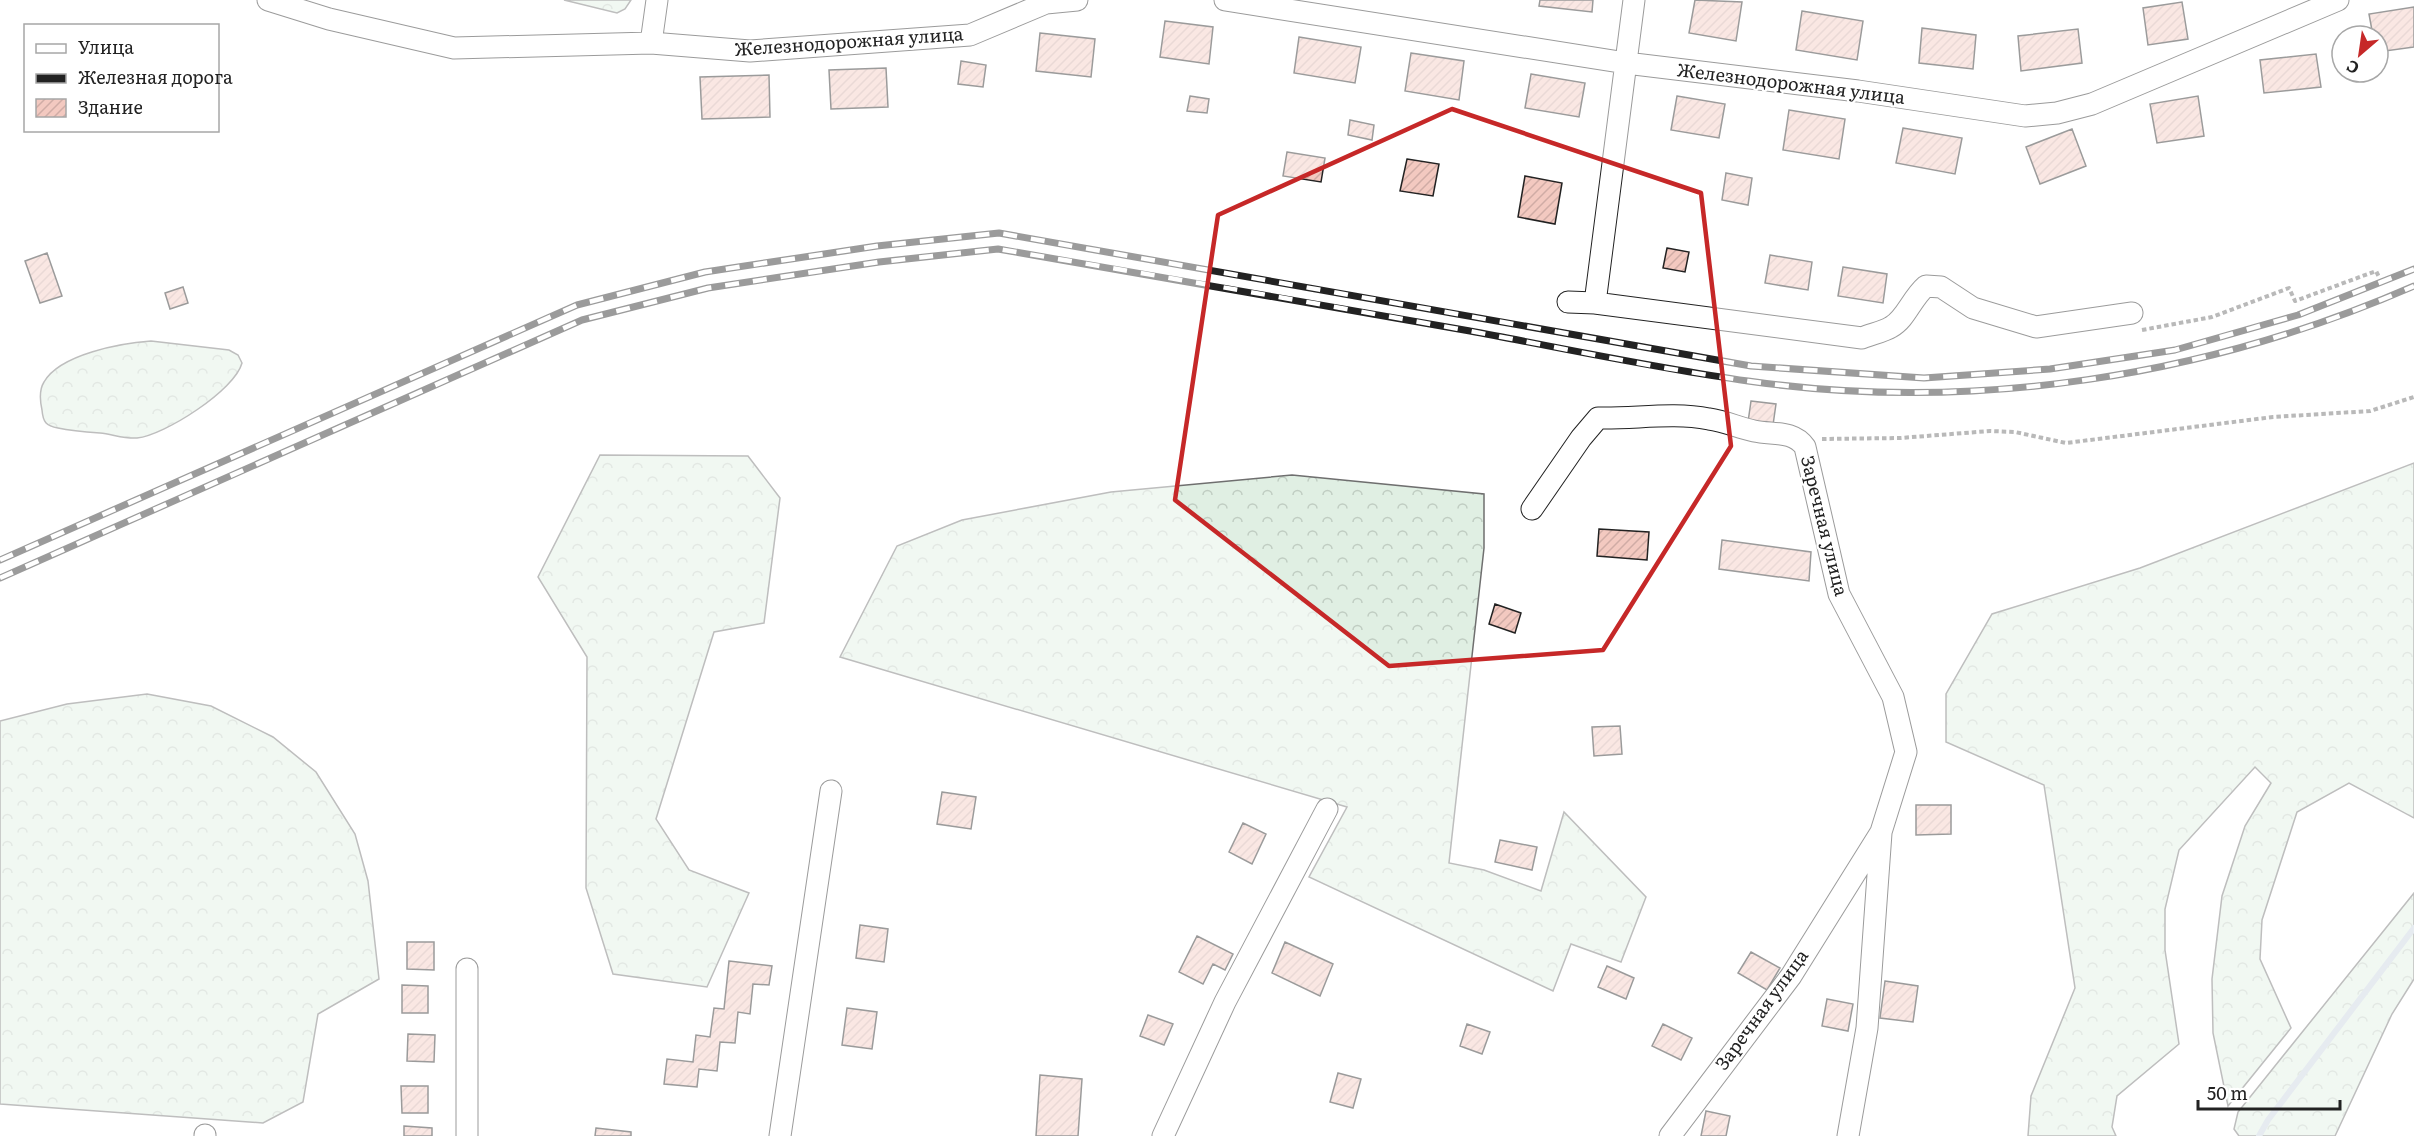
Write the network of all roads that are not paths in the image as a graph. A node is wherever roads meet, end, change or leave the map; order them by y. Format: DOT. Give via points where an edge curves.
graph roads {
  1 [pos="268,0"];
  2 [pos="657,0"];
  3 [pos="1077,0"];
  4 [pos="1225,0"];
  5 [pos="1634,0"];
  6 [pos="2338,0"];
  7 [pos="651,43"];
  8 [pos="1626,63"];
  9 [pos="1569,302"];
  10 [pos="1595,303"];
  11 [pos="2132,322"];
  12 [pos="1532,509"];
  13 [pos="831,791"];
  14 [pos="1327,808"];
  15 [pos="1881,832"];
  16 [pos="467,969"];
  17 [pos="467,1136"];
  18 [pos="780,1136"];
  19 [pos="1163,1136"];
  20 [pos="1670,1136"];
  21 [pos="1848,1136"];
  1 -- 7 [label="street, Железнодорожная улица" via="329,19 454,48"];
  2 -- 7 [label="street"];
  3 -- 7 [label="street, Железнодорожная улица" via="1046,3 970,35 750,51"];
  4 -- 8 [label="street, Железнодорожная улица"];
  5 -- 8 [label="street"];
  6 -- 8 [label="street, Железнодорожная улица" via="2092,104 2025,116"];
  8 -- 10 [label="street"];
  9 -- 10 [label="street"];
  10 -- 11 [label="street" via="1862,338 1891,327 1926,286 1941,288 1973,309 2036,327"];
  12 -- 15 [label="street, Заречная улица" via="1598,418 1674,415 1792,435 1800,440 1805,447 1839,594 1893,697 1906,752"];
  13 -- 18 [label="street"];
  14 -- 19 [label="street" via="1225,1002"];
  15 -- 20 [label="street, Заречная улица" via="1791,976"];
  15 -- 21 [label="street" via="1867,1028"];
  16 -- 17 [label="street"];
}
